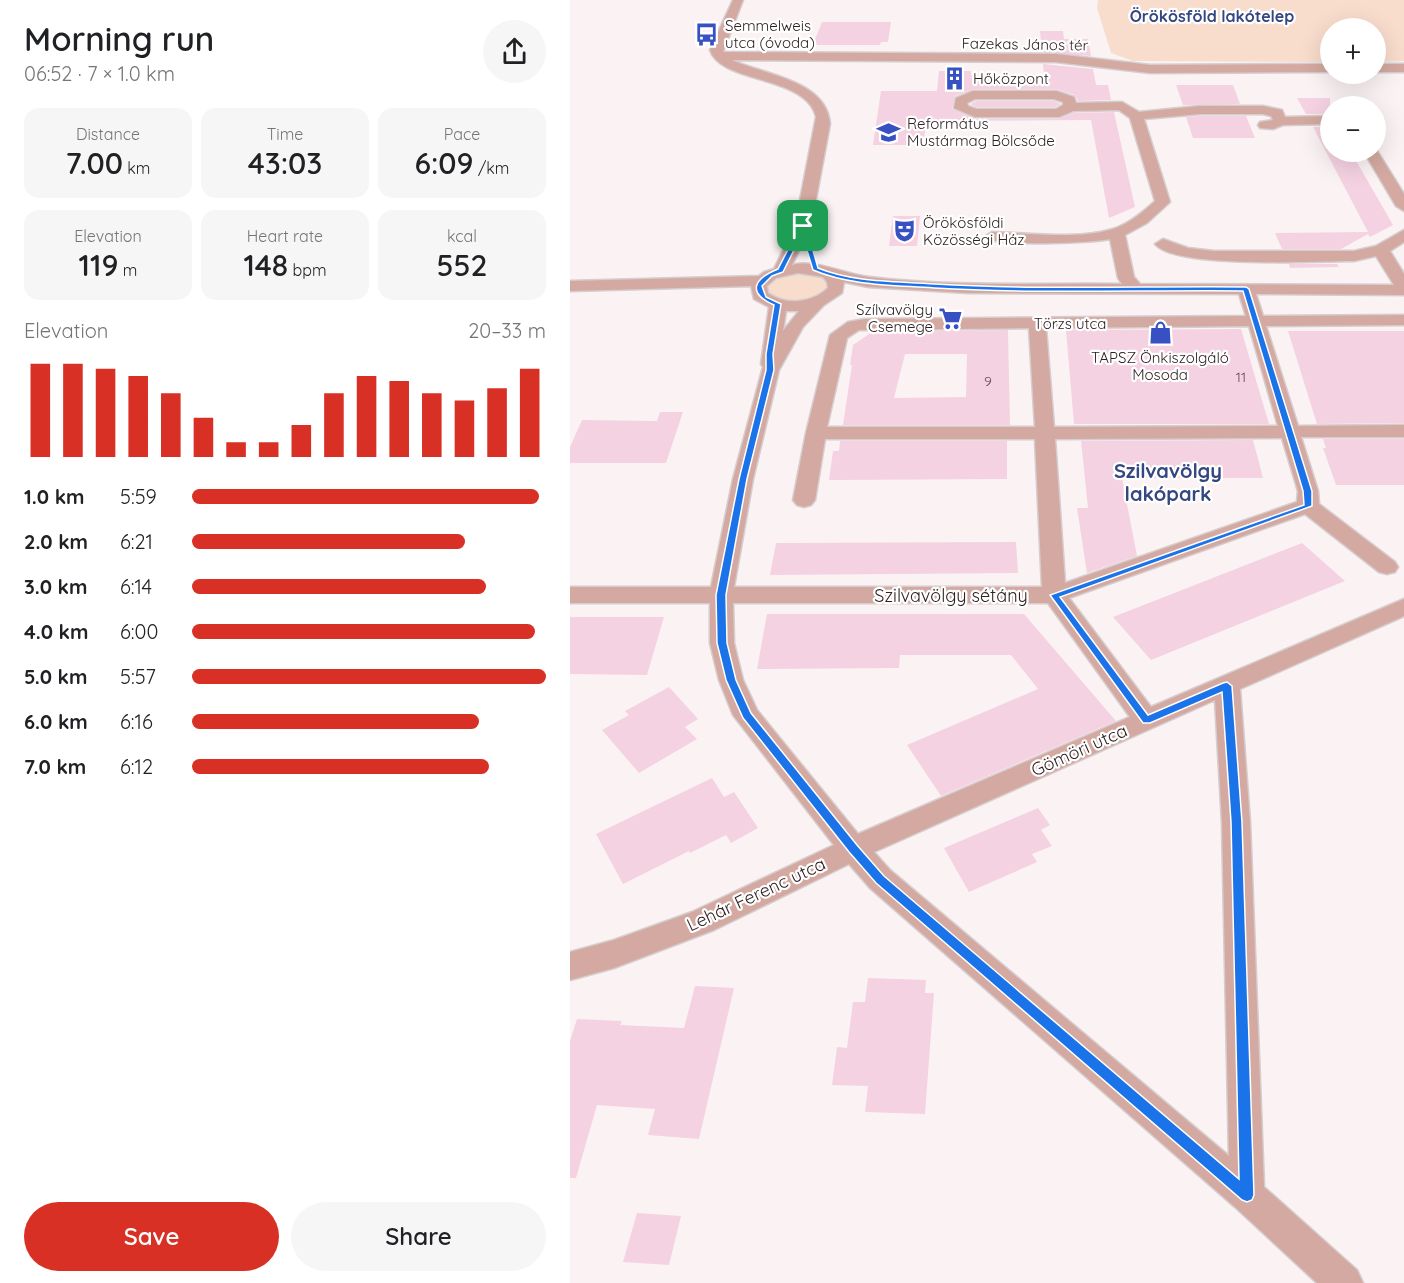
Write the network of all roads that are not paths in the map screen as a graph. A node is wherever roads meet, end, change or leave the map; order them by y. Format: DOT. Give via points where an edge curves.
graph roads {
  1 [pos="738,0"];
  2 [pos="718,56"];
  3 [pos="1320,68"];
  4 [pos="1386,68"];
  5 [pos="1404,68"];
  6 [pos="1070,107"];
  7 [pos="1200,110"];
  8 [pos="1136,116"];
  9 [pos="1320,120"];
  10 [pos="1280,121"];
  11 [pos="1253,125"];
  12 [pos="1212,126"];
  13 [pos="1377,162"];
  14 [pos="1404,206"];
  15 [pos="803,226"];
  16 [pos="1117,233"];
  17 [pos="1404,235"];
  18 [pos="992,237"];
  19 [pos="1163,244"];
  20 [pos="1381,250"];
  21 [pos="781,271"];
  22 [pos="823,272"];
  23 [pos="570,286"];
  24 [pos="761,288"];
  25 [pos="968,288"];
  26 [pos="1136,289"];
  27 [pos="1246,289"];
  28 [pos="1404,289"];
  29 [pos="823,300"];
  30 [pos="777,304"];
  31 [pos="1404,320"];
  32 [pos="1255,322"];
  33 [pos="1037,323"];
  34 [pos="770,370"];
  35 [pos="1290,431"];
  36 [pos="1404,431"];
  37 [pos="816,433"];
  38 [pos="1045,433"];
  39 [pos="804,500"];
  40 [pos="1308,506"];
  41 [pos="1387,567"];
  42 [pos="570,595"];
  43 [pos="721,595"];
  44 [pos="1054,595"];
  45 [pos="1404,608"];
  46 [pos="1227,686"];
  47 [pos="1146,720"];
  48 [pos="853,849"];
  49 [pos="570,966"];
  50 [pos="1247,1195"];
  51 [pos="1344,1283"];
  1 -- 2 [label="street" via="716,50"];
  2 -- 3 [label="street, Fazekas János tér" via="1056,58 1150,69"];
  2 -- 15 [label="street" via="812,98 821,109 823,124"];
  4 -- 5 [label="street"];
  6 -- 6 [label="street" via="1059,112 975,113 961,108 961,101 973,95 1056,95 1069,100"];
  6 -- 8 [label="street" via="1122,106"];
  7 -- 8 [label="street"];
  7 -- 10 [label="street" via="1263,110 1277,113"];
  7 -- 12 [label="street" via="1203,121"];
  8 -- 16 [label="street" via="1163,202 1145,218"];
  9 -- 10 [label="street"];
  10 -- 11 [label="street"];
  13 -- 14 [label="street"];
  15 -- 21 [label="street"];
  15 -- 22 [label="street"];
  16 -- 18 [label="street" via="1089,237"];
  16 -- 26 [label="street" via="1125,278"];
  17 -- 20 [label="street"];
  19 -- 20 [label="street" via="1214,256 1354,256"];
  20 -- 28 [label="street, Törzs utca"];
  21 -- 22 [label="street, Törzs utca" via="798,268"];
  21 -- 24 [label="street"];
  22 -- 25 [label="street, Törzs utca" via="868,282"];
  22 -- 29 [label="street" via="835,279 836,289"];
  23 -- 24 [label="street"];
  24 -- 30 [label="street"];
  25 -- 26 [label="street, Törzs utca"];
  25 -- 29 [label="street, Törzs utca" via="846,294"];
  26 -- 27 [label="street, Törzs utca"];
  27 -- 28 [label="street, Törzs utca"];
  27 -- 32 [label="street"];
  29 -- 30 [label="street, Törzs utca" via="794,306"];
  29 -- 34 [label="street" via="796,324"];
  30 -- 34 [label="street"];
  31 -- 32 [label="street, Törzs utca"];
  32 -- 33 [label="street, Törzs utca"];
  32 -- 35 [label="street"];
  33 -- 37 [label="street, Törzs utca" via="854,326 839,336"];
  33 -- 38 [label="street, Szilvavölgy sétány"];
  34 -- 43 [label="street" via="743,479"];
  35 -- 36 [label="street"];
  35 -- 38 [label="street"];
  35 -- 40 [label="street" via="1308,491"];
  37 -- 38 [label="street"];
  37 -- 39 [label="street"];
  38 -- 44 [label="street, Szilvavölgy sétány"];
  40 -- 41 [label="street"];
  40 -- 44 [label="street"];
  42 -- 43 [label="street, Szilvavölgy sétány"];
  43 -- 44 [label="street, Szilvavölgy sétány"];
  43 -- 48 [label="street" via="722,643 731,680 746,715"];
  44 -- 47 [label="street"];
  45 -- 46 [label="street, Gömöri utca"];
  46 -- 47 [label="street, Gömöri utca"];
  46 -- 50 [label="street" via="1236,822"];
  47 -- 48 [label="street, Gömöri utca"];
  48 -- 49 [label="street, Lehár Ferenc utca" via="703,921"];
  48 -- 50 [label="street" via="880,879"];
  50 -- 51 [label="street"];
}
